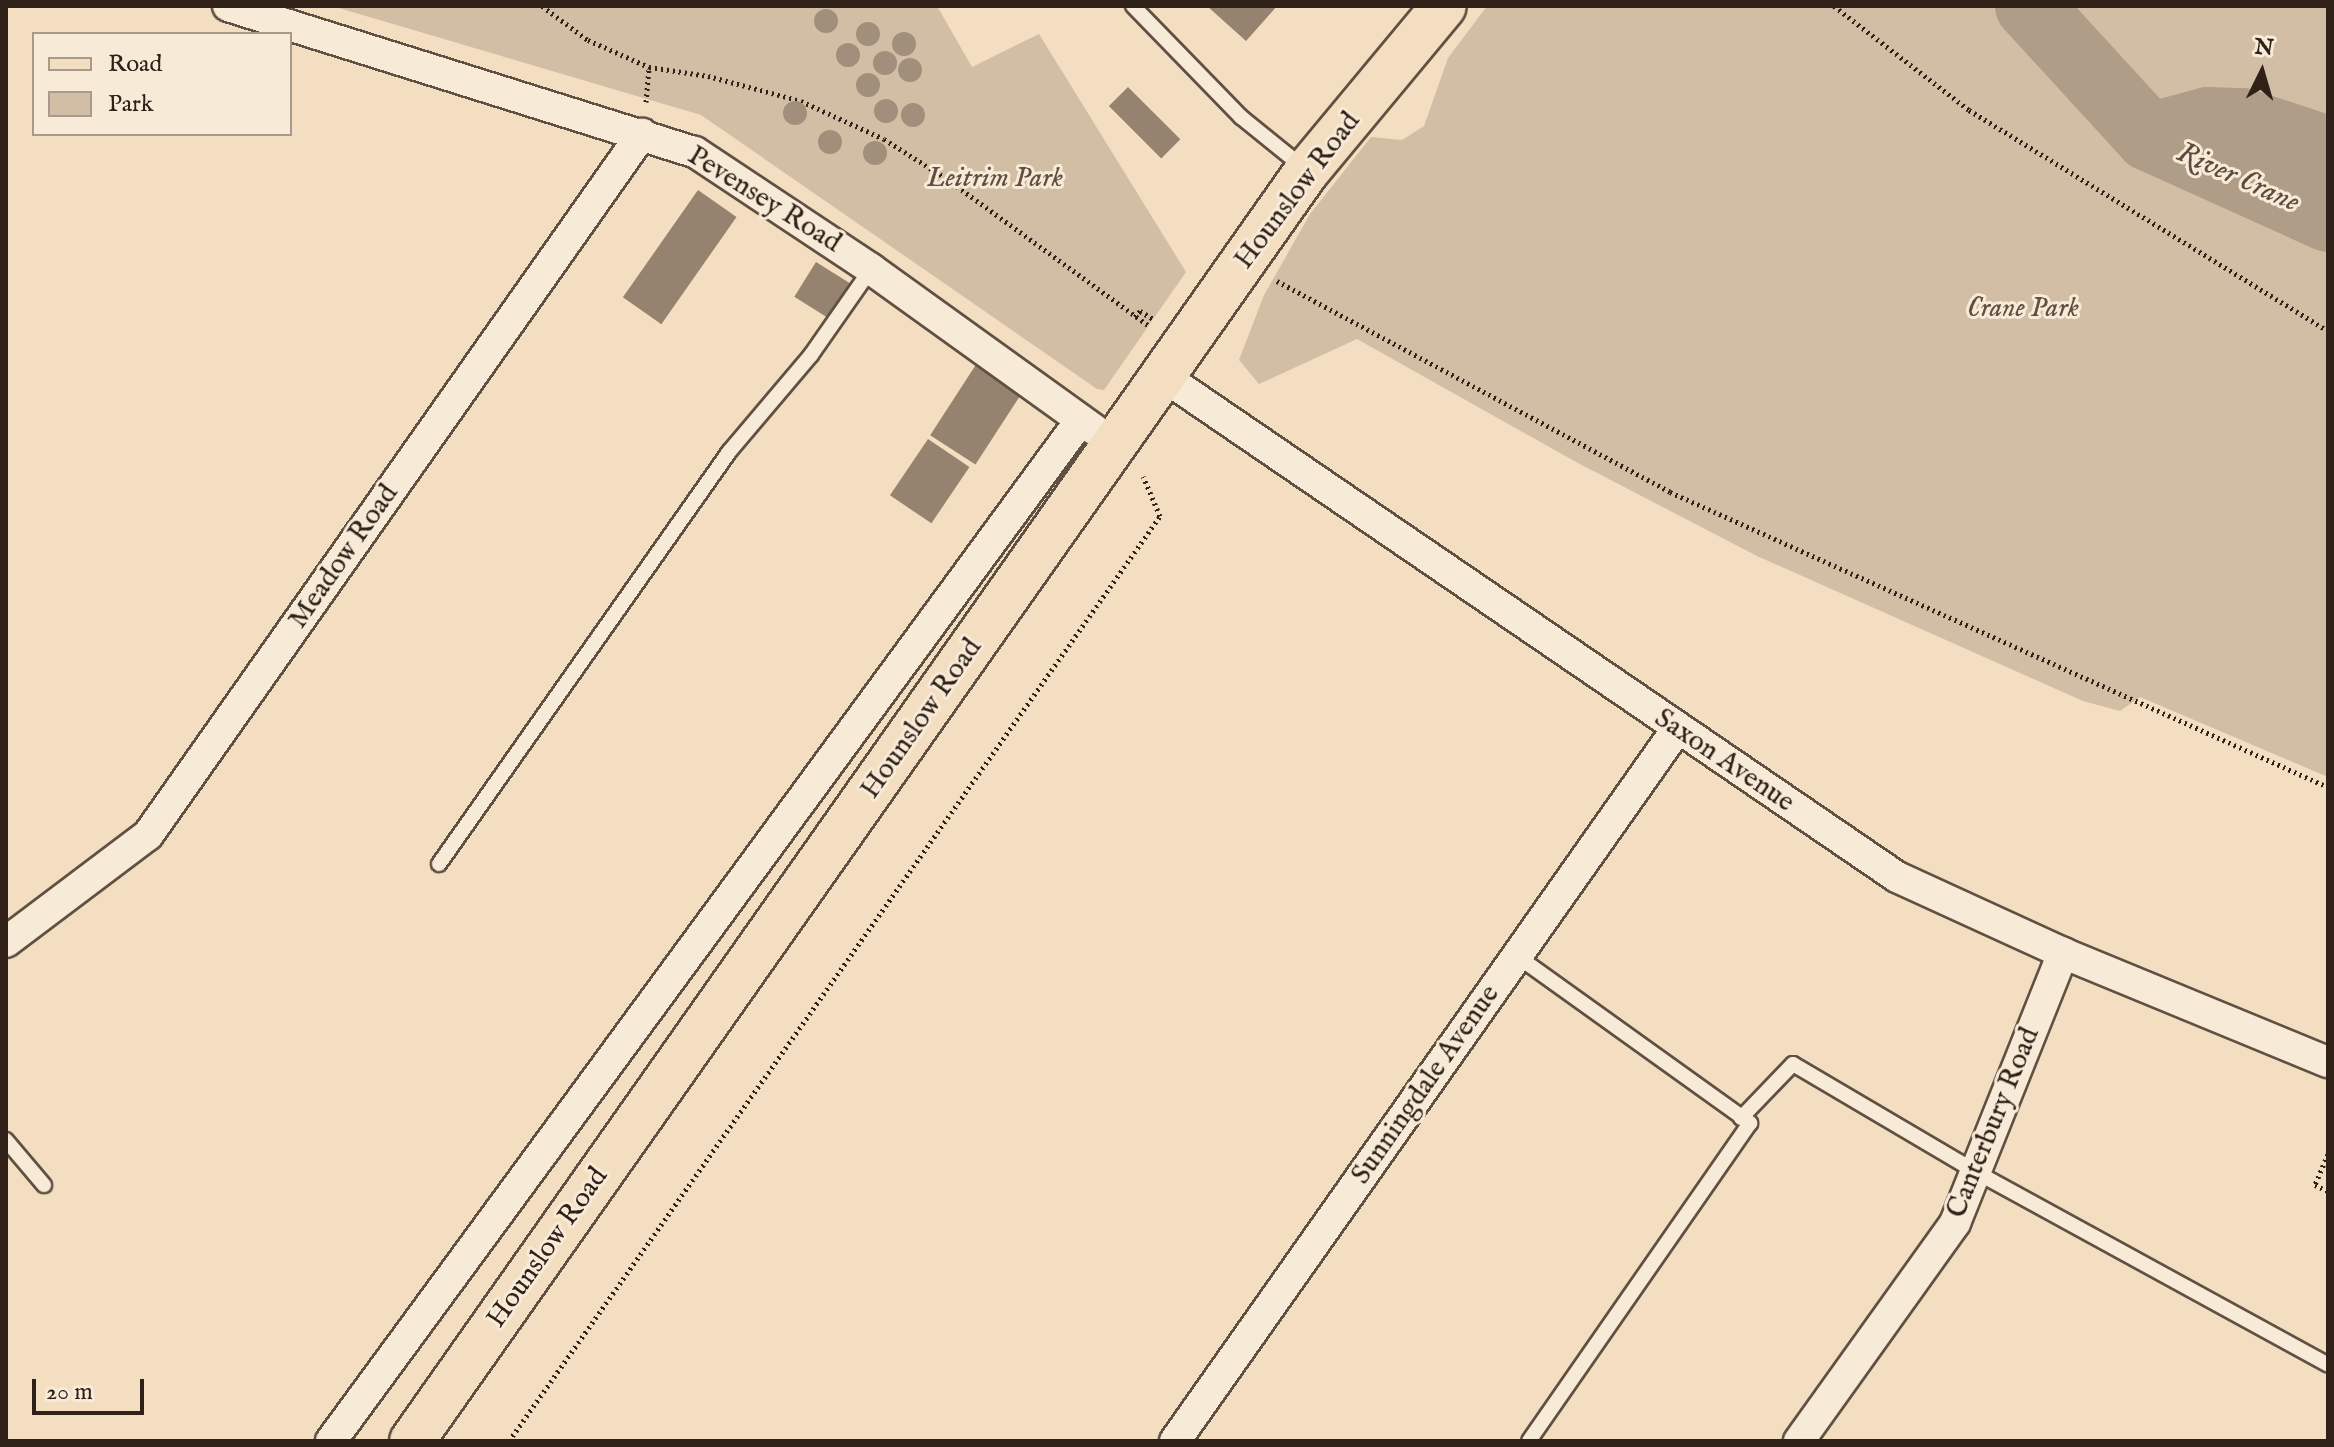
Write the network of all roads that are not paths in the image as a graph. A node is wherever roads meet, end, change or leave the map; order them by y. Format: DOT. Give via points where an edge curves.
graph roads {
  1 [pos="228,6"];
  2 [pos="1133,6"];
  3 [pos="1442,7"];
  4 [pos="642,134"];
  5 [pos="1307,171"];
  6 [pos="871,269"];
  7 [pos="1175,350"];
  8 [pos="1080,421"];
  9 [pos="1117,443"];
  10 [pos="1677,729"];
  11 [pos="439,864"];
  12 [pos="6,942"];
  13 [pos="2063,953"];
  14 [pos="1517,956"];
  15 [pos="2328,1062"];
  16 [pos="1741,1118"];
  17 [pos="6,1140"];
  18 [pos="1976,1172"];
  19 [pos="44,1185"];
  20 [pos="2328,1365"];
  21 [pos="331,1441"];
  22 [pos="412,1441"];
  23 [pos="1175,1441"];
  24 [pos="1529,1441"];
  25 [pos="1799,1441"];
  1 -- 4 [label="street, Pevensey Road"];
  2 -- 5 [label="lane" via="1241,117"];
  3 -- 5 [label="main road, Hounslow Road"];
  4 -- 6 [label="street, Pevensey Road" via="695,152"];
  4 -- 12 [label="street, Meadow Road" via="148,835"];
  5 -- 7 [label="main road, Hounslow Road"];
  6 -- 8 [label="street, Pevensey Road"];
  6 -- 11 [label="lane" via="811,355 729,452"];
  7 -- 9 [label="main road, Hounslow Road"];
  7 -- 10 [label="street, Saxon Avenue"];
  8 -- 9 [label="street, Pevensey Road"];
  8 -- 21 [label="street"];
  9 -- 22 [label="main road, Hounslow Road"];
  10 -- 13 [label="street, Saxon Avenue" via="1897,877"];
  10 -- 14 [label="street, Sunningdale Avenue"];
  13 -- 15 [label="street, Saxon Avenue"];
  13 -- 18 [label="street, Canterbury Road"];
  14 -- 16 [label="lane"];
  14 -- 23 [label="street, Sunningdale Avenue"];
  16 -- 18 [label="lane" via="1793,1064"];
  16 -- 24 [label="lane" via="1750,1123"];
  17 -- 19 [label="lane"];
  18 -- 20 [label="lane"];
  18 -- 25 [label="street, Canterbury Road" via="1955,1223"];
}
